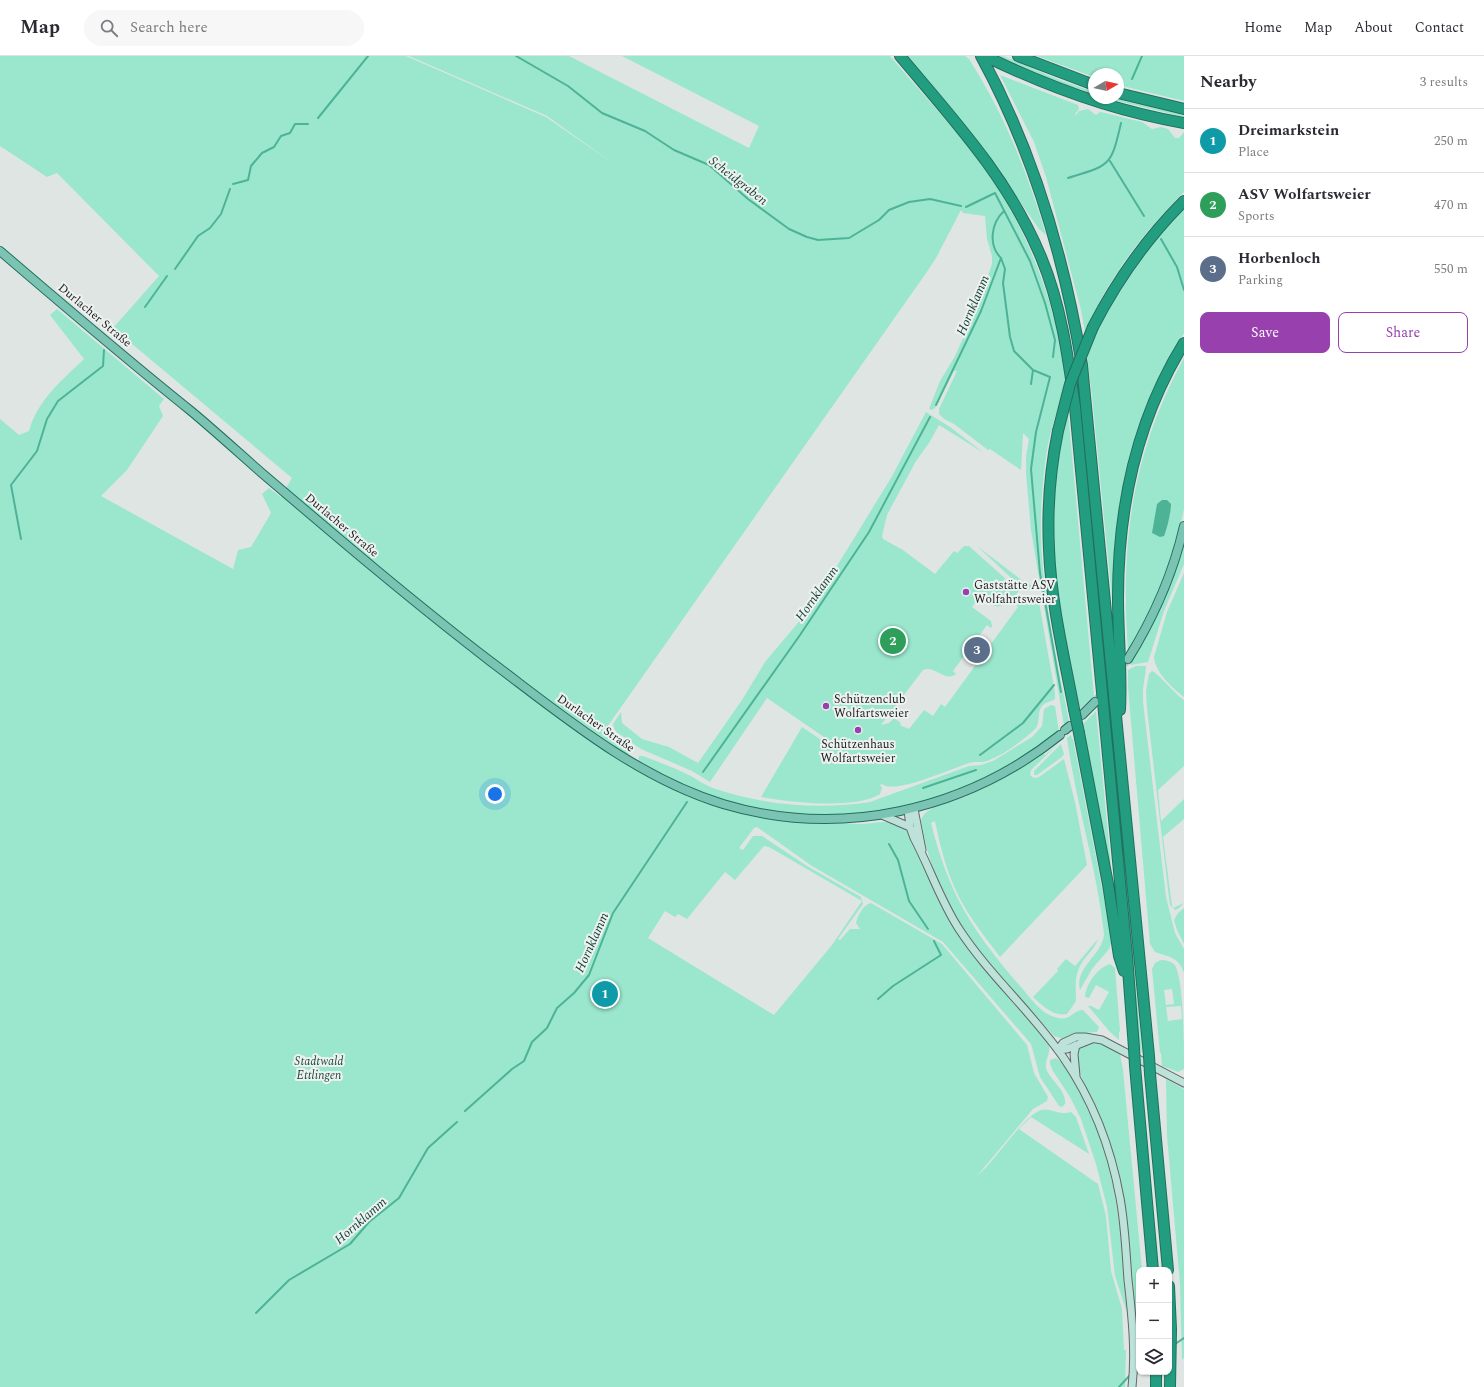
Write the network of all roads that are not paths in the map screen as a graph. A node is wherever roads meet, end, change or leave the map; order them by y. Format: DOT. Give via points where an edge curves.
graph roads {
  1 [pos="900,56"];
  2 [pos="981,56"];
  3 [pos="984,56"];
  4 [pos="1018,56"];
  5 [pos="1088,83"];
  6 [pos="1124,94"];
  7 [pos="1184,109"];
  8 [pos="1184,123"];
  9 [pos="1184,201"];
  10 [pos="0,250"];
  11 [pos="1184,342"];
  12 [pos="1184,526"];
  13 [pos="1128,659"];
  14 [pos="1095,702"];
  15 [pos="1078,712"];
  16 [pos="1065,731"];
  17 [pos="1119,734"];
  18 [pos="911,810"];
  19 [pos="882,815"];
  20 [pos="910,827"];
  21 [pos="923,854"];
  22 [pos="1128,985"];
  23 [pos="1092,1039"];
  24 [pos="1076,1045"];
  25 [pos="1058,1050"];
  26 [pos="1076,1078"];
  27 [pos="1184,1083"];
  28 [pos="1153,1267"];
  29 [pos="1168,1267"];
  30 [pos="1170,1303"];
  31 [pos="1156,1375"];
  32 [pos="1132,1387"];
  33 [pos="1156,1387"];
  34 [pos="1170,1387"];
  1 -- 22 [label="highway" via="968,137 1005,189 1028,229 1041,257 1068,350"];
  2 -- 17 [label="highway" via="1002,96 1041,193 1062,262 1076,326"];
  3 -- 8 [label="highway" via="1081,97"];
  4 -- 5 [label="highway"];
  6 -- 7 [label="highway"];
  9 -- 15 [label="highway, bridge" via="1135,256 1093,327 1070,384 1058,431 1050,480 1049,550 1056,611"];
  10 -- 19 [label="main road, Durlacher Straße" via="441,623 600,741 649,773 687,791 733,807 785,817 829,819"];
  11 -- 17 [label="highway" via="1162,383 1144,428 1125,503 1118,569 1121,690"];
  12 -- 13 [label="main road" via="1161,599"];
  14 -- 15 [label="main road"];
  15 -- 22 [label="highway, bridge" via="1079,733 1119,956"];
  16 -- 18 [label="main road, Durlacher Straße" via="1030,757 991,780 947,799"];
  17 -- 29 [label="highway, bridge"];
  18 -- 19 [label="main road, Durlacher Straße"];
  18 -- 20 [label="main road"];
  18 -- 21 [label="main road"];
  19 -- 20 [label="main road"];
  20 -- 21 [label="main road"];
  21 -- 25 [label="main road" via="947,908 966,939"];
  22 -- 28 [label="highway, bridge"];
  23 -- 24 [label="main road"];
  23 -- 25 [label="main road" via="1085,1036 1076,1037 1063,1043"];
  23 -- 27 [label="main road" via="1106,1042"];
  24 -- 25 [label="main road"];
  24 -- 26 [label="main road"];
  25 -- 26 [label="main road"];
  26 -- 32 [label="main road" via="1101,1131 1118,1187 1133,1349"];
  30 -- 34 [label="highway"];
  31 -- 33 [label="highway"];
}
